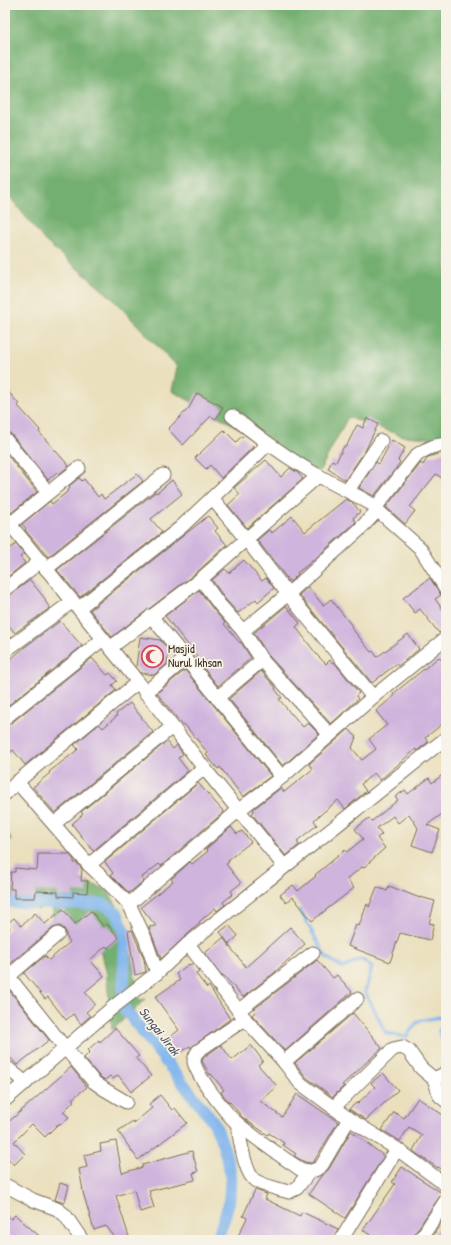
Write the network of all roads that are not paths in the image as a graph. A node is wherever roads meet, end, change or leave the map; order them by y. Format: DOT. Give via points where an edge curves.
graph roads {
  1 [pos="232,416"];
  2 [pos="5,439"];
  3 [pos="381,441"];
  4 [pos="268,444"];
  5 [pos="446,444"];
  6 [pos="79,468"];
  7 [pos="163,475"];
  8 [pos="318,476"];
  9 [pos="348,490"];
  10 [pos="48,492"];
  11 [pos="212,498"];
  12 [pos="376,508"];
  13 [pos="7,521"];
  14 [pos="246,539"];
  15 [pos="43,565"];
  16 [pos="201,579"];
  17 [pos="5,589"];
  18 [pos="446,589"];
  19 [pos="288,594"];
  20 [pos="76,605"];
  21 [pos="151,616"];
  22 [pos="243,631"];
  23 [pos="446,638"];
  24 [pos="106,643"];
  25 [pos="5,651"];
  26 [pos="185,659"];
  27 [pos="262,660"];
  28 [pos="142,687"];
  29 [pos="373,697"];
  30 [pos="217,698"];
  31 [pos="5,718"];
  32 [pos="172,727"];
  33 [pos="330,735"];
  34 [pos="446,738"];
  35 [pos="204,768"];
  36 [pos="282,776"];
  37 [pos="17,782"];
  38 [pos="5,794"];
  39 [pos="239,810"];
  40 [pos="54,824"];
  41 [pos="89,865"];
  42 [pos="284,866"];
  43 [pos="128,904"];
  44 [pos="58,934"];
  45 [pos="188,944"];
  46 [pos="313,953"];
  47 [pos="157,973"];
  48 [pos="7,974"];
  49 [pos="357,999"];
  50 [pos="242,1015"];
  51 [pos="66,1049"];
  52 [pos="284,1062"];
  53 [pos="5,1066"];
  54 [pos="440,1076"];
  55 [pos="26,1083"];
  56 [pos="5,1100"];
  57 [pos="446,1101"];
  58 [pos="126,1102"];
  59 [pos="333,1108"];
  60 [pos="349,1119"];
  61 [pos="237,1123"];
  62 [pos="397,1149"];
  63 [pos="309,1172"];
  64 [pos="446,1184"];
  65 [pos="5,1185"];
  66 [pos="446,1200"];
  67 [pos="82,1240"];
  68 [pos="341,1240"];
  69 [pos="420,1240"];
  1 -- 4 [label="street"];
  2 -- 10 [label="street"];
  3 -- 9 [label="street"];
  4 -- 8 [label="street"];
  4 -- 11 [label="street"];
  5 -- 12 [label="street" via="425,449 417,455"];
  6 -- 10 [label="street"];
  7 -- 15 [label="street"];
  8 -- 9 [label="street"];
  8 -- 14 [label="street"];
  9 -- 12 [label="street"];
  10 -- 13 [label="street"];
  11 -- 14 [label="street"];
  11 -- 20 [label="street" via="180,528"];
  12 -- 18 [label="street" via="420,548"];
  12 -- 19 [label="street" via="374,516"];
  13 -- 15 [label="street"];
  14 -- 16 [label="street"];
  14 -- 19 [label="street"];
  15 -- 17 [label="street"];
  15 -- 20 [label="street"];
  16 -- 21 [label="street"];
  16 -- 22 [label="street"];
  19 -- 22 [label="street"];
  19 -- 29 [label="street"];
  20 -- 24 [label="street"];
  20 -- 25 [label="street"];
  21 -- 24 [label="street"];
  21 -- 26 [label="street"];
  22 -- 27 [label="street"];
  23 -- 29 [label="street"];
  24 -- 28 [label="street"];
  24 -- 31 [label="street"];
  26 -- 28 [label="street"];
  26 -- 30 [label="street"];
  27 -- 30 [label="street"];
  27 -- 33 [label="street"];
  28 -- 32 [label="street"];
  28 -- 37 [label="street"];
  29 -- 33 [label="street"];
  30 -- 36 [label="street"];
  32 -- 35 [label="street"];
  32 -- 40 [label="street"];
  33 -- 36 [label="street"];
  34 -- 42 [label="street"];
  35 -- 39 [label="street"];
  35 -- 41 [label="street"];
  36 -- 39 [label="street"];
  37 -- 38 [label="street"];
  37 -- 40 [label="street"];
  39 -- 42 [label="street"];
  39 -- 43 [label="street"];
  40 -- 41 [label="street"];
  41 -- 43 [label="street"];
  42 -- 45 [label="street"];
  43 -- 47 [label="street" via="145,938"];
  44 -- 48 [label="street"];
  45 -- 47 [label="street"];
  45 -- 50 [label="street"];
  46 -- 50 [label="street"];
  47 -- 51 [label="street"];
  48 -- 51 [label="street"];
  49 -- 52 [label="street"];
  50 -- 52 [label="street"];
  50 -- 61 [label="street" via="198,1050 194,1061 202,1079"];
  51 -- 55 [label="street"];
  51 -- 58 [label="street" via="94,1082"];
  52 -- 59 [label="street" via="300,1083"];
  53 -- 55 [label="street"];
  54 -- 57 [label="street" via="440,1096"];
  54 -- 59 [label="street" via="421,1068 409,1051 397,1047"];
  55 -- 56 [label="street"];
  59 -- 60 [label="street"];
  60 -- 62 [label="street"];
  60 -- 63 [label="street" via="322,1165"];
  61 -- 63 [label="street" via="300,1169"];
  61 -- 63 [label="street" via="249,1174 256,1181 289,1192 297,1188"];
  62 -- 64 [label="street"];
  62 -- 68 [label="street"];
  65 -- 67 [label="street" via="57,1209 65,1215"];
  66 -- 69 [label="street"];
}
